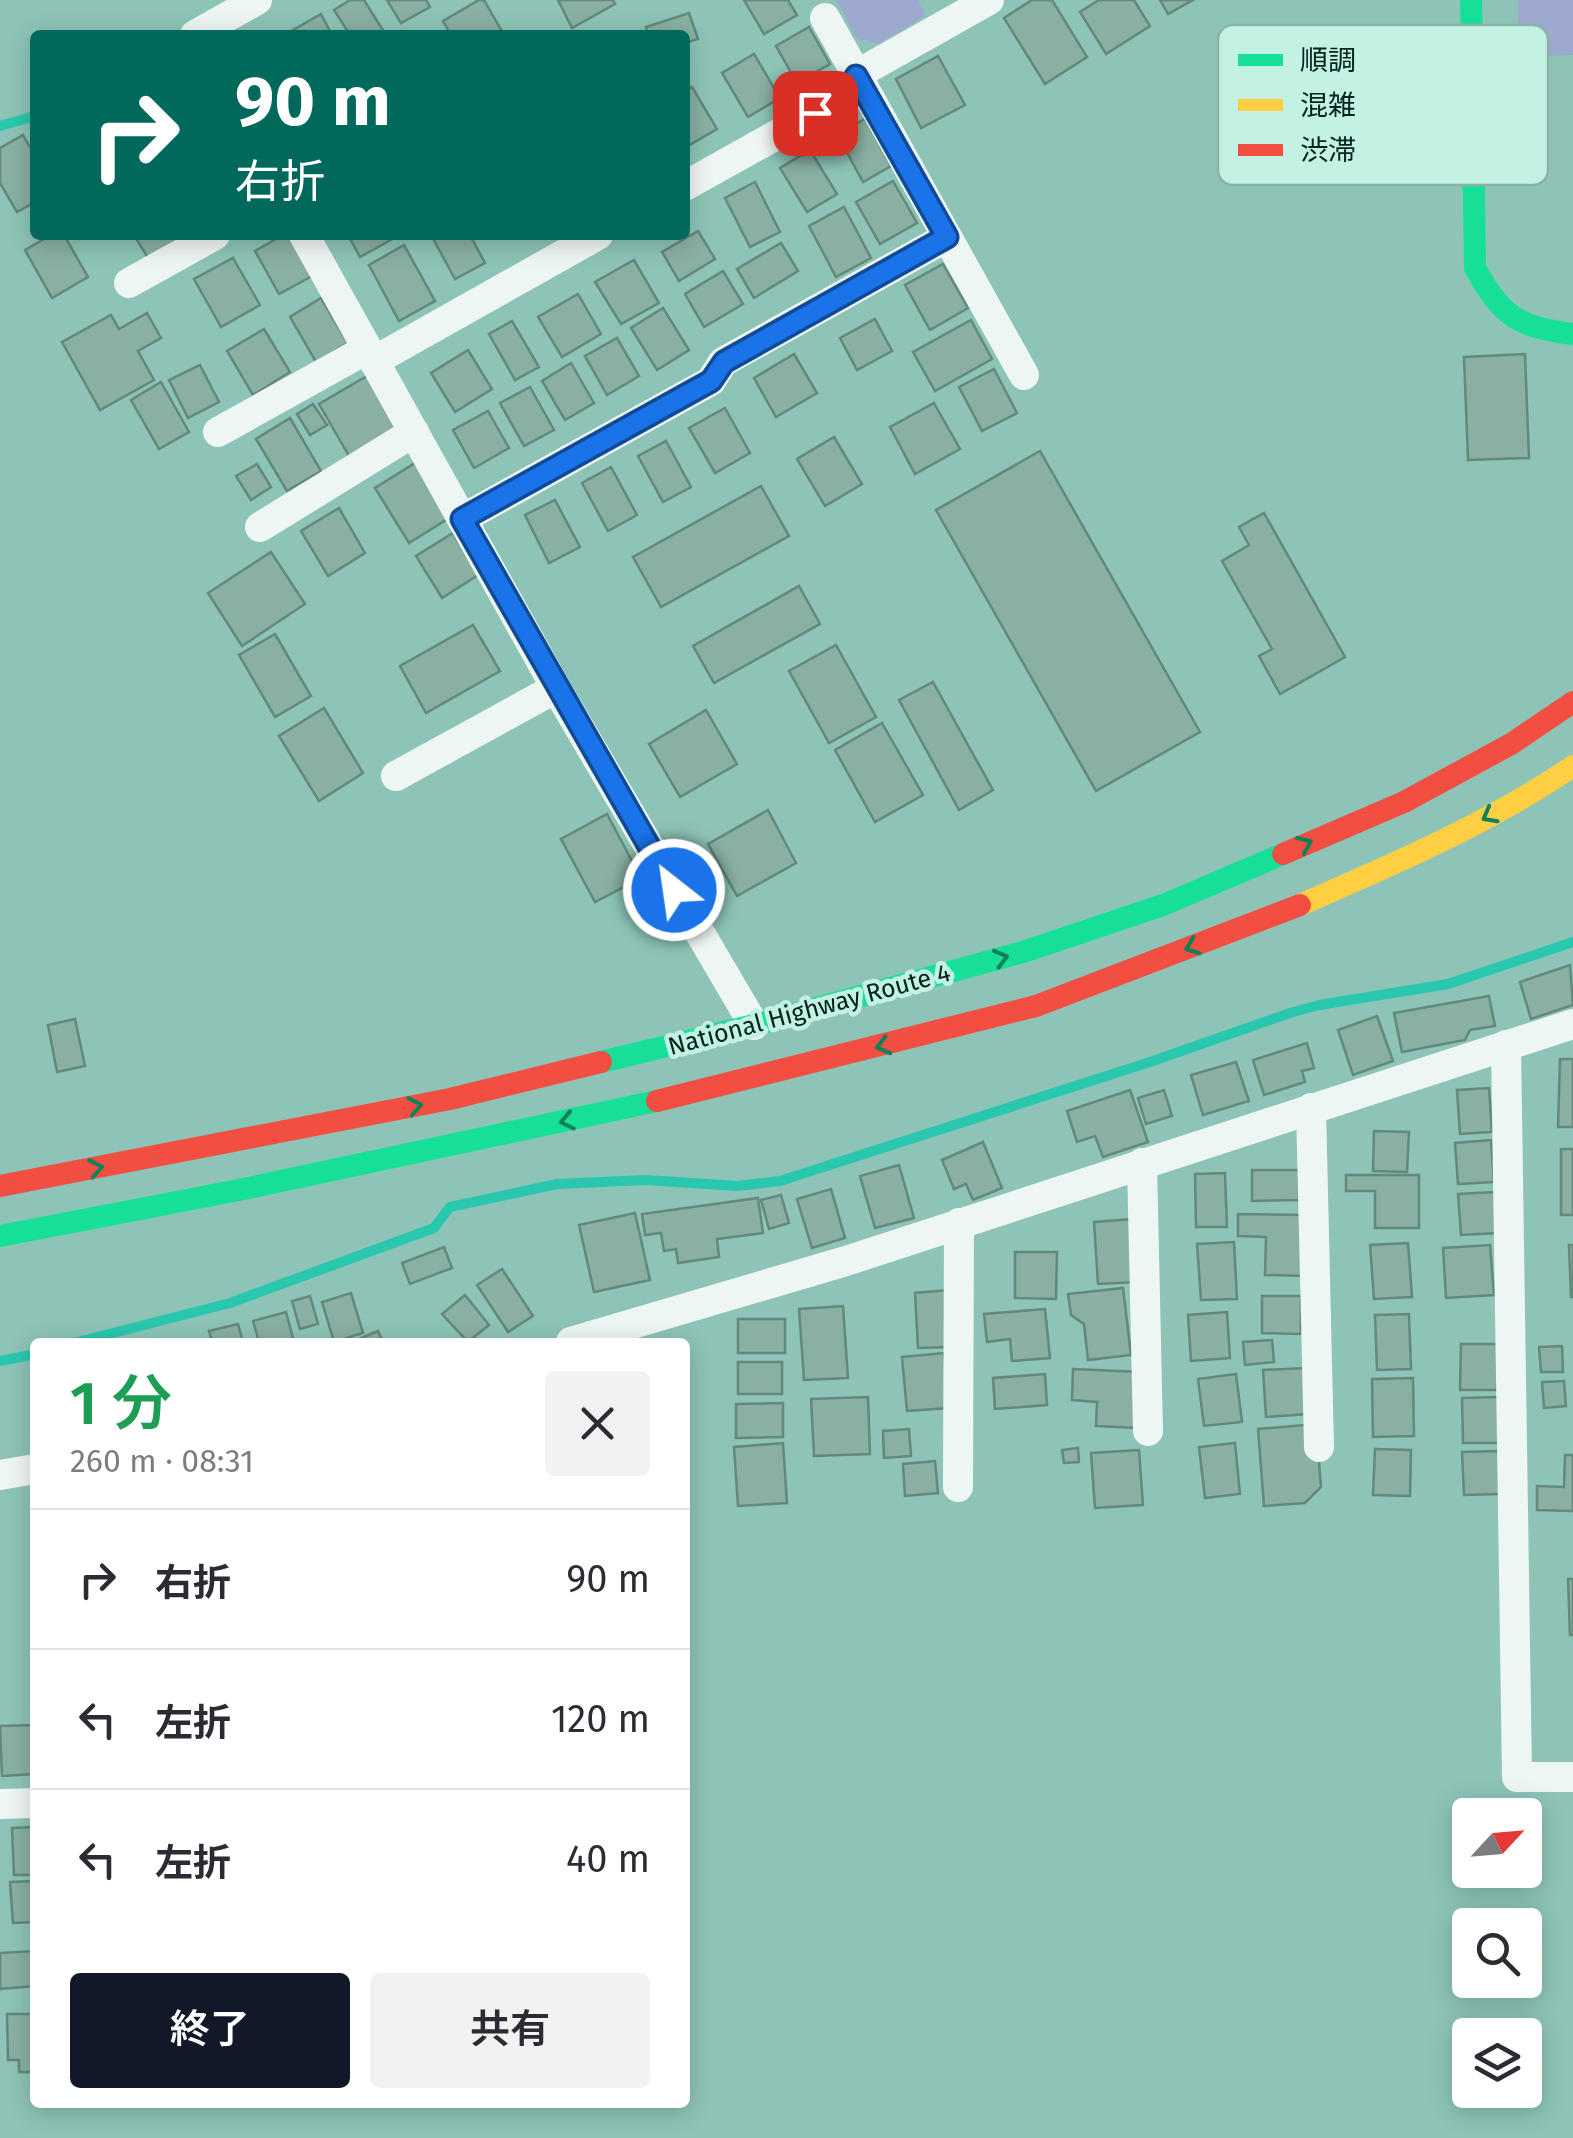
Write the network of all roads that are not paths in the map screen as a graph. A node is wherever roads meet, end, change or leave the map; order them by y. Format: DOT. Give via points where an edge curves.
graph roads {
  1 [pos="257,0"];
  2 [pos="988,0"];
  3 [pos="1471,0"];
  4 [pos="824,18"];
  5 [pos="1471,25"];
  6 [pos="203,30"];
  7 [pos="856,76"];
  8 [pos="690,183"];
  9 [pos="1473,185"];
  10 [pos="947,237"];
  11 [pos="205,240"];
  12 [pos="307,240"];
  13 [pos="588,240"];
  14 [pos="129,283"];
  15 [pos="1573,334"];
  16 [pos="370,355"];
  17 [pos="1024,374"];
  18 [pos="218,432"];
  19 [pos="414,432"];
  20 [pos="462,519"];
  21 [pos="260,526"];
  22 [pos="556,688"];
  23 [pos="1573,702"];
  24 [pos="1573,766"];
  25 [pos="396,776"];
  26 [pos="1573,1024"];
  27 [pos="754,1025"];
  28 [pos="1506,1045"];
  29 [pos="1310,1108"];
  30 [pos="1142,1163"];
  31 [pos="0,1186"];
  32 [pos="959,1224"];
  33 [pos="0,1236"];
  34 [pos="585,1338"];
  35 [pos="1148,1431"];
  36 [pos="1319,1446"];
  37 [pos="30,1470"];
  38 [pos="0,1475"];
  39 [pos="958,1487"];
  40 [pos="1573,1777"];
  41 [pos="30,1803"];
  42 [pos="0,1804"];
  1 -- 6 [label="street"];
  2 -- 7 [label="street"];
  3 -- 5 [label="main road"];
  4 -- 7 [label="street"];
  7 -- 8 [label="street" via="848,94"];
  7 -- 10 [label="street"];
  9 -- 15 [label="main road" via="1474,268 1490,299 1532,329"];
  10 -- 17 [label="street"];
  10 -- 20 [label="street" via="724,362 711,381"];
  11 -- 14 [label="street"];
  12 -- 16 [label="street"];
  13 -- 16 [label="street"];
  16 -- 18 [label="street"];
  16 -- 19 [label="street"];
  19 -- 20 [label="street"];
  19 -- 21 [label="street"];
  20 -- 22 [label="street"];
  22 -- 25 [label="street"];
  22 -- 27 [label="street"];
  27 -- 23 [label="main road, National Highway Route 4, one-way" via="1023,952 1163,905 1404,802"];
  24 -- 33 [label="main road, National Highway Route 4, one-way" via="1426,851 1036,1006 638,1106"];
  26 -- 28 [label="street"];
  31 -- 27 [label="main road, National Highway Route 4, one-way" via="450,1099"];
  28 -- 29 [label="street"];
  28 -- 40 [label="street" via="1518,1777"];
  29 -- 30 [label="street"];
  29 -- 36 [label="street"];
  30 -- 32 [label="street"];
  30 -- 35 [label="street"];
  32 -- 34 [label="street"];
  32 -- 39 [label="street"];
  37 -- 38 [label="street"];
  41 -- 42 [label="street"];
}
